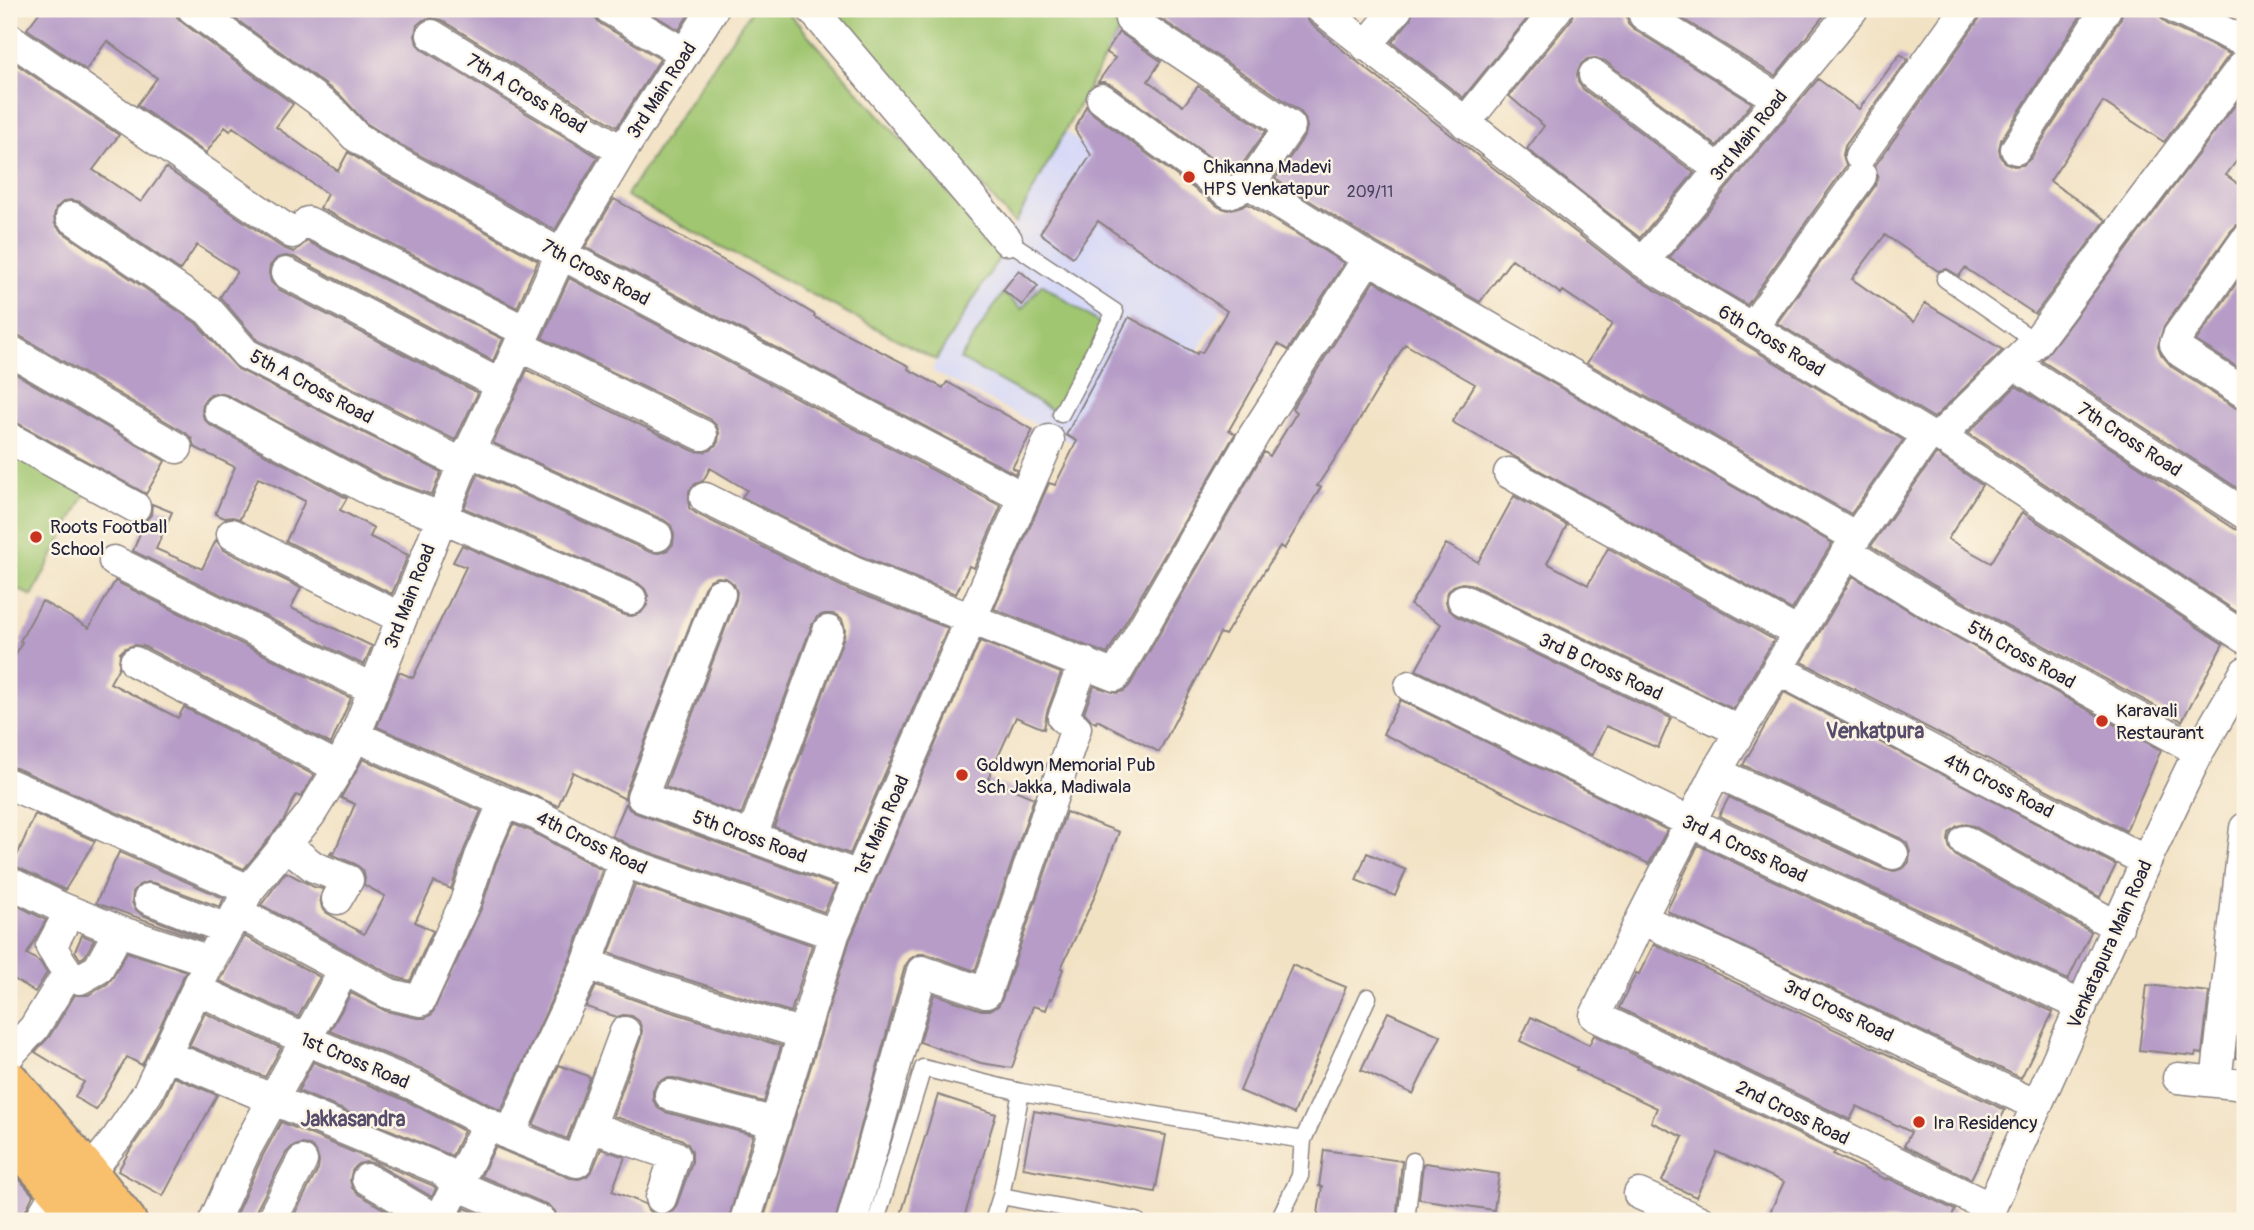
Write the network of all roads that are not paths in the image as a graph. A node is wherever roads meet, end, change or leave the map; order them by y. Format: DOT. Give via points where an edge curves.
graph roads {
  1 [pos="193,9"];
  2 [pos="610,9"];
  3 [pos="713,9"];
  4 [pos="812,9"];
  5 [pos="1321,9"];
  6 [pos="1397,9"];
  7 [pos="1558,9"];
  8 [pos="1853,9"];
  9 [pos="1965,9"];
  10 [pos="2106,9"];
  11 [pos="2176,9"];
  12 [pos="1644,15"];
  13 [pos="1130,19"];
  14 [pos="432,36"];
  15 [pos="9,38"];
  16 [pos="2245,42"];
  17 [pos="1366,46"];
  18 [pos="684,53"];
  19 [pos="2245,63"];
  20 [pos="1594,75"];
  21 [pos="1102,99"];
  22 [pos="1778,99"];
  23 [pos="1465,124"];
  24 [pos="2016,149"];
  25 [pos="622,151"];
  26 [pos="1720,170"];
  27 [pos="1250,184"];
  28 [pos="71,218"];
  29 [pos="1007,240"];
  30 [pos="2245,241"];
  31 [pos="561,254"];
  32 [pos="1368,258"];
  33 [pos="1643,262"];
  34 [pos="286,273"];
  35 [pos="2235,277"];
  36 [pos="1945,279"];
  37 [pos="1752,328"];
  38 [pos="522,339"];
  39 [pos="2036,342"];
  40 [pos="9,350"];
  41 [pos="2014,364"];
  42 [pos="501,385"];
  43 [pos="2245,393"];
  44 [pos="219,410"];
  45 [pos="1055,427"];
  46 [pos="702,435"];
  47 [pos="1934,435"];
  48 [pos="9,439"];
  49 [pos="177,447"];
  50 [pos="466,457"];
  51 [pos="1509,472"];
  52 [pos="705,498"];
  53 [pos="1024,498"];
  54 [pos="135,507"];
  55 [pos="2245,514"];
  56 [pos="441,517"];
  57 [pos="232,534"];
  58 [pos="657,536"];
  59 [pos="1851,545"];
  60 [pos="114,561"];
  61 [pos="720,594"];
  62 [pos="631,599"];
  63 [pos="1463,600"];
  64 [pos="401,618"];
  65 [pos="972,618"];
  66 [pos="828,631"];
  67 [pos="1798,633"];
  68 [pos="2245,638"];
  69 [pos="135,662"];
  70 [pos="1084,663"];
  71 [pos="1777,669"];
  72 [pos="2245,672"];
  73 [pos="1410,686"];
  74 [pos="373,689"];
  75 [pos="1740,731"];
  76 [pos="355,736"];
  77 [pos="2199,751"];
  78 [pos="339,768"];
  79 [pos="1716,772"];
  80 [pos="9,785"];
  81 [pos="504,802"];
  82 [pos="1690,822"];
  83 [pos="2245,828"];
  84 [pos="752,836"];
  85 [pos="1965,841"];
  86 [pos="285,844"];
  87 [pos="1893,854"];
  88 [pos="2146,861"];
  89 [pos="624,862"];
  90 [pos="859,876"];
  91 [pos="9,882"];
  92 [pos="149,899"];
  93 [pos="337,899"];
  94 [pos="238,910"];
  95 [pos="70,911"];
  96 [pos="1641,919"];
  97 [pos="2118,927"];
  98 [pos="119,930"];
  99 [pos="834,934"];
  100 [pos="210,961"];
  101 [pos="587,964"];
  102 [pos="344,970"];
  103 [pos="68,973"];
  104 [pos="198,990"];
  105 [pos="1368,997"];
  106 [pos="2082,1006"];
  107 [pos="625,1032"];
  108 [pos="803,1034"];
  109 [pos="306,1040"];
  110 [pos="9,1055"];
  111 [pos="166,1055"];
  112 [pos="2178,1078"];
  113 [pos="9,1080"];
  114 [pos="2216,1082"];
  115 [pos="2245,1086"];
  116 [pos="1021,1092"];
  117 [pos="670,1095"];
  118 [pos="274,1099"];
  119 [pos="2036,1105"];
  120 [pos="776,1123"];
  121 [pos="591,1127"];
  122 [pos="499,1129"];
  123 [pos="9,1134"];
  124 [pos="1303,1140"];
  125 [pos="302,1161"];
  126 [pos="1413,1161"];
  127 [pos="367,1179"];
  128 [pos="457,1185"];
  129 [pos="1639,1194"];
  130 [pos="62,1195"];
  131 [pos="1001,1196"];
  132 [pos="661,1198"];
  133 [pos="1988,1215"];
  134 [pos="84,1221"];
  135 [pos="127,1221"];
  136 [pos="214,1221"];
  137 [pos="271,1221"];
  138 [pos="438,1221"];
  139 [pos="541,1221"];
  140 [pos="745,1221"];
  141 [pos="852,1221"];
  142 [pos="876,1221"];
  143 [pos="993,1221"];
  144 [pos="1138,1221"];
  145 [pos="1278,1221"];
  146 [pos="1406,1221"];
  147 [pos="1700,1221"];
  1 -- 31 [label="street, 7th Cross Road" via="331,110 355,136"];
  2 -- 18 [label="street"];
  3 -- 18 [label="street, 3rd Main Road"];
  4 -- 29 [label="street"];
  5 -- 17 [label="street, 6th Cross Road"];
  6 -- 17 [label="street"];
  7 -- 23 [label="street"];
  8 -- 22 [label="street, 3rd Main Road"];
  9 -- 37 [label="street"];
  10 -- 24 [label="street"];
  11 -- 16 [label="street"];
  12 -- 22 [label="street"];
  13 -- 27 [label="street" via="1290,125"];
  14 -- 25 [label="street, 7th A Cross Road"];
  15 -- 38 [label="street" via="300,228"];
  17 -- 23 [label="street, 6th Cross Road"];
  18 -- 25 [label="street, 3rd Main Road"];
  19 -- 39 [label="street"];
  20 -- 26 [label="street"];
  21 -- 27 [label="street" via="1229,193"];
  22 -- 26 [label="street, 3rd Main Road"];
  23 -- 33 [label="street, 6th Cross Road"];
  25 -- 31 [label="street, 3rd Main Road"];
  26 -- 33 [label="street, 3rd Main Road"];
  27 -- 32 [label="street, 5th Cross Road"];
  28 -- 50 [label="street, 5th A Cross Road" via="208,310 246,354"];
  29 -- 45 [label="lane" via="1115,312"];
  30 -- 35 [label="street"];
  31 -- 38 [label="street, 3rd Main Road"];
  31 -- 53 [label="street, 7th Cross Road"];
  32 -- 59 [label="street, 5th Cross Road"];
  32 -- 70 [label="street" via="1254,435 1115,676"];
  33 -- 37 [label="street, 6th Cross Road"];
  34 -- 42 [label="street"];
  35 -- 43 [label="street" via="2175,344"];
  36 -- 39 [label="lane"];
  37 -- 47 [label="street, 6th Cross Road"];
  38 -- 42 [label="street, 3rd Main Road"];
  38 -- 46 [label="street"];
  39 -- 41 [label="street"];
  40 -- 49 [label="street"];
  41 -- 47 [label="street"];
  41 -- 55 [label="street, 7th Cross Road"];
  42 -- 50 [label="street, 3rd Main Road"];
  44 -- 56 [label="street" via="374,493"];
  45 -- 53 [label="street, 1st Main Road"];
  47 -- 59 [label="street"];
  47 -- 68 [label="street, 6th Cross Road"];
  48 -- 54 [label="street"];
  50 -- 56 [label="street, 3rd Main Road"];
  50 -- 58 [label="street, 5th A Cross Road"];
  51 -- 67 [label="street"];
  52 -- 65 [label="street" via="853,572"];
  53 -- 65 [label="street, 1st Main Road"];
  56 -- 62 [label="street"];
  56 -- 64 [label="street, 3rd Main Road"];
  57 -- 64 [label="street"];
  59 -- 67 [label="street"];
  59 -- 77 [label="street, 5th Cross Road" via="1924,600"];
  60 -- 74 [label="street"];
  61 -- 84 [label="street, 5th Cross Road" via="642,797"];
  63 -- 75 [label="street, 3rd B Cross Road"];
  64 -- 74 [label="street, 3rd Main Road"];
  65 -- 70 [label="street"];
  65 -- 90 [label="street, 1st Main Road"];
  66 -- 84 [label="street"];
  67 -- 71 [label="street"];
  69 -- 78 [label="street"];
  70 -- 141 [label="street" via="1063,718 1076,728 986,993 922,971"];
  71 -- 75 [label="street"];
  71 -- 88 [label="street, 4th Cross Road"];
  72 -- 77 [label="street, Venkatapura Main Road"];
  73 -- 82 [label="street, 3rd A Cross Road"];
  74 -- 76 [label="street, 3rd Main Road"];
  75 -- 79 [label="street"];
  76 -- 78 [label="street, 3rd Main Road"];
  76 -- 81 [label="street, 4th Cross Road"];
  77 -- 88 [label="street, Venkatapura Main Road"];
  78 -- 86 [label="street, 3rd Main Road" via="310,815"];
  79 -- 82 [label="street"];
  79 -- 87 [label="street"];
  80 -- 94 [label="street"];
  81 -- 89 [label="street, 4th Cross Road" via="538,815"];
  81 -- 102 [label="street" via="420,1001 390,994"];
  82 -- 96 [label="street"];
  82 -- 106 [label="street, 3rd A Cross Road"];
  83 -- 114 [label="street"];
  84 -- 90 [label="street, 5th Cross Road"];
  85 -- 97 [label="street"];
  86 -- 93 [label="street" via="314,867 348,880"];
  86 -- 94 [label="street, 3rd Main Road"];
  88 -- 97 [label="street, Venkatapura Main Road"];
  89 -- 99 [label="street, 4th Cross Road"];
  89 -- 101 [label="street"];
  90 -- 99 [label="street, 1st Main Road"];
  91 -- 95 [label="street"];
  92 -- 94 [label="street"];
  94 -- 100 [label="street, 3rd Main Road"];
  94 -- 102 [label="street"];
  95 -- 98 [label="street"];
  95 -- 103 [label="street" via="51,947"];
  96 -- 119 [label="street, 3rd Cross Road"];
  96 -- 133 [label="street, 2nd Cross Road" via="1595,1016"];
  97 -- 106 [label="street, Venkatapura Main Road"];
  98 -- 100 [label="street"];
  98 -- 103 [label="street" via="98,969 80,979"];
  99 -- 108 [label="street, 1st Main Road"];
  100 -- 104 [label="street, 3rd Main Road"];
  101 -- 108 [label="street"];
  101 -- 122 [label="street" via="546,1052"];
  102 -- 109 [label="street"];
  103 -- 110 [label="street" via="34,1028"];
  104 -- 109 [label="street, 1st Cross Road"];
  104 -- 111 [label="street, 3rd Main Road"];
  105 -- 124 [label="lane"];
  106 -- 119 [label="street, Venkatapura Main Road"];
  107 -- 121 [label="street"];
  108 -- 120 [label="street, 1st Main Road"];
  109 -- 118 [label="street"];
  109 -- 122 [label="street, 1st Cross Road" via="414,1085"];
  111 -- 118 [label="street"];
  111 -- 130 [label="street, 3rd Main Road" via="117,1138"];
  112 -- 114 [label="street"];
  113 -- 130 [label="main road"];
  114 -- 115 [label="street"];
  116 -- 124 [label="lane"];
  116 -- 131 [label="lane"];
  116 -- 142 [label="lane" via="923,1068"];
  117 -- 120 [label="street"];
  118 -- 128 [label="street" via="442,1170"];
  118 -- 136 [label="street"];
  119 -- 133 [label="street, Venkatapura Main Road"];
  120 -- 140 [label="street, 1st Main Road"];
  121 -- 122 [label="street, 1st Cross Road" via="577,1162"];
  121 -- 132 [label="street" via="675,1156"];
  122 -- 128 [label="street"];
  123 -- 130 [label="main road"];
  124 -- 145 [label="lane" via="1300,1176"];
  125 -- 137 [label="street"];
  126 -- 146 [label="lane"];
  127 -- 138 [label="street"];
  128 -- 138 [label="street"];
  128 -- 139 [label="street"];
  129 -- 147 [label="street"];
  130 -- 134 [label="main road"];
  130 -- 135 [label="main road"];
  131 -- 143 [label="lane"];
  131 -- 144 [label="lane"];
}
